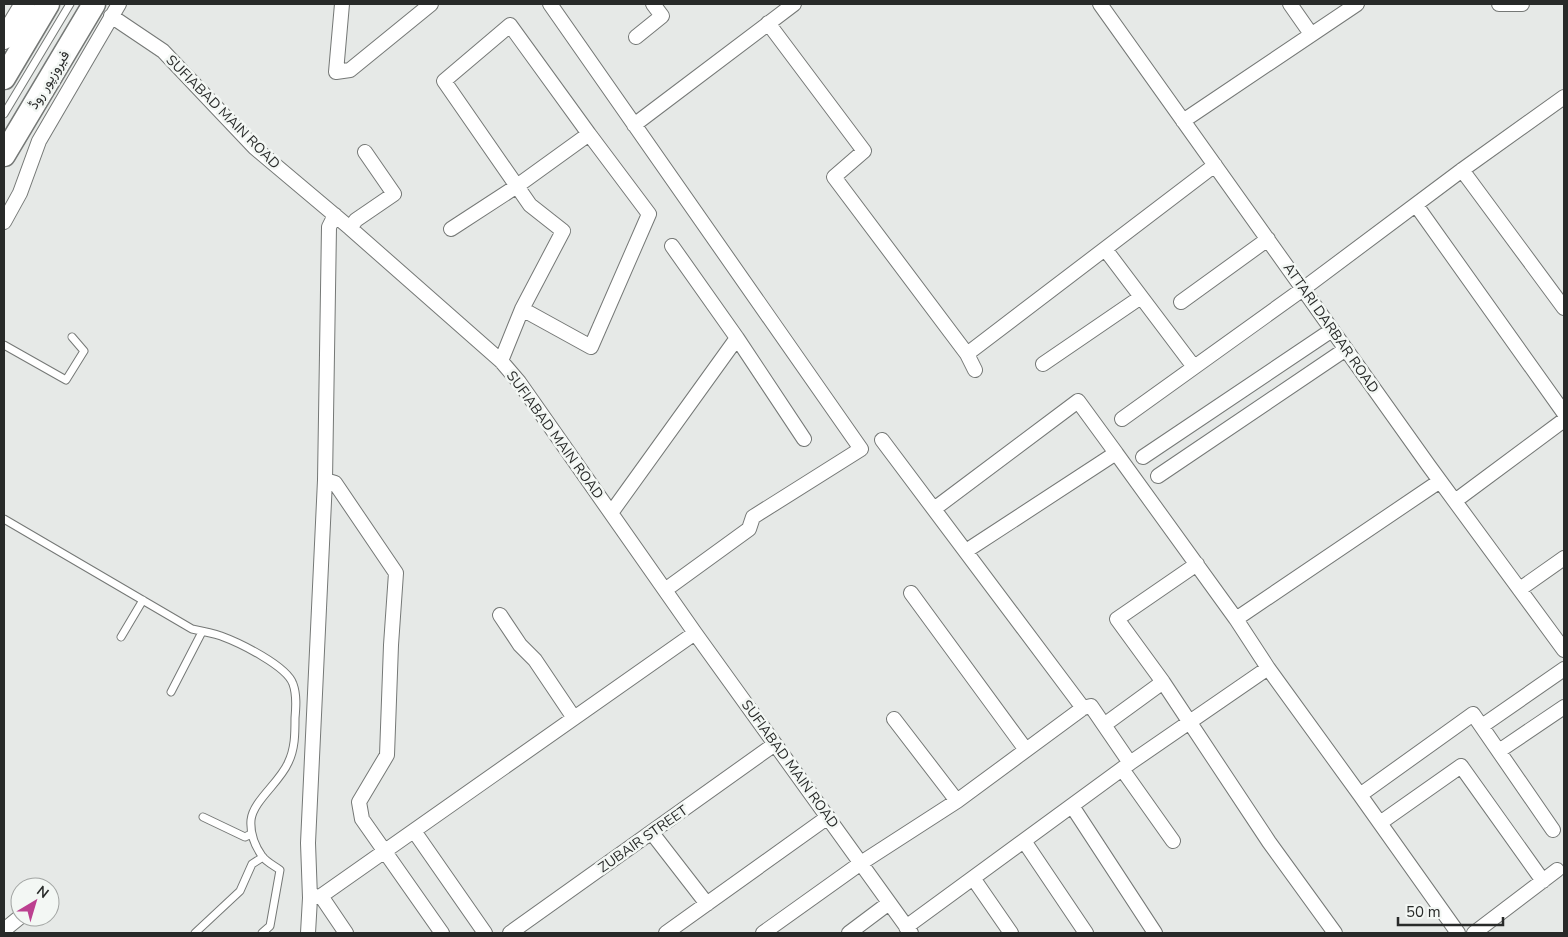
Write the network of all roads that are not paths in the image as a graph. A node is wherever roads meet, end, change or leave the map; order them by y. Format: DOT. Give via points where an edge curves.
graph roads {
  1 [pos="25,4"];
  2 [pos="48,4"];
  3 [pos="70,4"];
  4 [pos="119,4"];
  5 [pos="342,4"];
  6 [pos="431,4"];
  7 [pos="550,4"];
  8 [pos="653,4"];
  9 [pos="794,4"];
  10 [pos="1100,4"];
  11 [pos="1290,4"];
  12 [pos="1356,4"];
  13 [pos="1499,4"];
  14 [pos="1522,4"];
  15 [pos="103,10"];
  16 [pos="768,23"];
  17 [pos="1311,34"];
  18 [pos="636,37"];
  19 [pos="4,39"];
  20 [pos="77,53"];
  21 [pos="4,78"];
  22 [pos="1564,97"];
  23 [pos="4,114"];
  24 [pos="1183,121"];
  25 [pos="634,125"];
  26 [pos="589,134"];
  27 [pos="365,152"];
  28 [pos="4,156"];
  29 [pos="1215,165"];
  30 [pos="1462,170"];
  31 [pos="517,186"];
  32 [pos="1416,205"];
  33 [pos="335,216"];
  34 [pos="4,222"];
  35 [pos="350,228"];
  36 [pos="451,229"];
  37 [pos="1268,239"];
  38 [pos="672,246"];
  39 [pos="1105,248"];
  40 [pos="1303,289"];
  41 [pos="1142,297"];
  42 [pos="1182,302"];
  43 [pos="1564,308"];
  44 [pos="522,309"];
  45 [pos="1332,330"];
  46 [pos="72,337"];
  47 [pos="737,338"];
  48 [pos="4,345"];
  49 [pos="1346,349"];
  50 [pos="967,354"];
  51 [pos="501,361"];
  52 [pos="1043,364"];
  53 [pos="1194,367"];
  54 [pos="975,370"];
  55 [pos="1564,412"];
  56 [pos="1122,419"];
  57 [pos="1564,420"];
  58 [pos="804,439"];
  59 [pos="882,440"];
  60 [pos="1116,453"];
  61 [pos="1143,457"];
  62 [pos="1158,476"];
  63 [pos="324,480"];
  64 [pos="1440,481"];
  65 [pos="1454,501"];
  66 [pos="934,509"];
  67 [pos="611,513"];
  68 [pos="4,519"];
  69 [pos="966,551"];
  70 [pos="1564,558"];
  71 [pos="1197,564"];
  72 [pos="1520,589"];
  73 [pos="665,590"];
  74 [pos="911,593"];
  75 [pos="143,600"];
  76 [pos="500,615"];
  77 [pos="1236,619"];
  78 [pos="202,632"];
  79 [pos="695,633"];
  80 [pos="121,636"];
  81 [pos="1564,650"];
  82 [pos="1268,668"];
  83 [pos="1564,669"];
  84 [pos="1163,682"];
  85 [pos="171,692"];
  86 [pos="1564,707"];
  87 [pos="1082,708"];
  88 [pos="574,718"];
  89 [pos="894,719"];
  90 [pos="1188,723"];
  91 [pos="1104,725"];
  92 [pos="1482,726"];
  93 [pos="775,744"];
  94 [pos="1026,750"];
  95 [pos="1498,751"];
  96 [pos="1126,766"];
  97 [pos="1360,795"];
  98 [pos="957,801"];
  99 [pos="1072,806"];
  100 [pos="203,817"];
  101 [pos="828,817"];
  102 [pos="1380,823"];
  103 [pos="1553,830"];
  104 [pos="414,831"];
  105 [pos="652,832"];
  106 [pos="251,834"];
  107 [pos="1024,840"];
  108 [pos="1173,841"];
  109 [pos="386,851"];
  110 [pos="262,857"];
  111 [pos="861,863"];
  112 [pos="1557,870"];
  113 [pos="973,878"];
  114 [pos="1542,881"];
  115 [pos="315,897"];
  116 [pos="889,903"];
  117 [pos="707,904"];
  118 [pos="909,930"];
  119 [pos="195,933"];
  120 [pos="262,933"];
  121 [pos="308,933"];
  122 [pos="346,933"];
  123 [pos="442,933"];
  124 [pos="485,933"];
  125 [pos="510,933"];
  126 [pos="666,933"];
  127 [pos="763,933"];
  128 [pos="849,933"];
  129 [pos="1011,933"];
  130 [pos="1086,933"];
  131 [pos="1155,933"];
  132 [pos="1335,933"];
  133 [pos="1458,933"];
  134 [pos="1474,933"];
  1 -- 19 [label="street"];
  2 -- 21 [label="main road"];
  3 -- 23 [label="lane"];
  4 -- 15 [label="street"];
  5 -- 6 [label="street" via="336,72 350,70"];
  7 -- 25 [label="street"];
  8 -- 18 [label="street" via="662,16"];
  9 -- 16 [label="street"];
  10 -- 24 [label="street, ATTARI DARBAR ROAD"];
  11 -- 17 [label="street"];
  12 -- 17 [label="street"];
  13 -- 14 [label="street"];
  15 -- 20 [label="main road, فیروزپور روڈ"];
  15 -- 33 [label="street, SUFIABAD MAIN ROAD" via="162,51 255,148"];
  16 -- 25 [label="street"];
  16 -- 50 [label="street" via="864,151 834,177"];
  17 -- 24 [label="street"];
  20 -- 28 [label="main road, فیروزپور روڈ"];
  20 -- 34 [label="street" via="20,193"];
  22 -- 30 [label="street"];
  24 -- 29 [label="street, ATTARI DARBAR ROAD"];
  25 -- 73 [label="street" via="860,449 753,518 749,529"];
  26 -- 31 [label="street"];
  26 -- 31 [label="street" via="510,25 444,80"];
  26 -- 44 [label="street" via="649,214 590,347"];
  27 -- 35 [label="street" via="394,194 356,220"];
  29 -- 37 [label="street, ATTARI DARBAR ROAD"];
  29 -- 39 [label="street"];
  30 -- 32 [label="street"];
  30 -- 43 [label="street"];
  31 -- 36 [label="street"];
  31 -- 44 [label="street" via="530,205 563,230"];
  32 -- 40 [label="street"];
  32 -- 55 [label="street"];
  33 -- 35 [label="street, SUFIABAD MAIN ROAD"];
  33 -- 63 [label="street" via="329,227"];
  35 -- 51 [label="street, SUFIABAD MAIN ROAD"];
  37 -- 40 [label="street, ATTARI DARBAR ROAD"];
  37 -- 42 [label="street"];
  38 -- 47 [label="street"];
  39 -- 41 [label="street"];
  39 -- 50 [label="street"];
  40 -- 45 [label="street, ATTARI DARBAR ROAD"];
  40 -- 53 [label="street"];
  41 -- 52 [label="street"];
  41 -- 53 [label="street"];
  44 -- 51 [label="street"];
  45 -- 49 [label="street, ATTARI DARBAR ROAD"];
  45 -- 61 [label="street"];
  46 -- 48 [label="lane" via="84,351 66,380"];
  47 -- 58 [label="street"];
  47 -- 67 [label="street"];
  49 -- 62 [label="street"];
  49 -- 64 [label="street, ATTARI DARBAR ROAD"];
  50 -- 54 [label="street"];
  51 -- 67 [label="street, SUFIABAD MAIN ROAD" via="520,382"];
  53 -- 56 [label="street"];
  57 -- 65 [label="street"];
  59 -- 66 [label="street"];
  60 -- 66 [label="street" via="1078,401"];
  60 -- 69 [label="street"];
  60 -- 71 [label="street"];
  63 -- 109 [label="street" via="335,482 396,573 387,755 359,802 362,818"];
  63 -- 115 [label="street" via="308,843"];
  64 -- 65 [label="street, ATTARI DARBAR ROAD"];
  64 -- 77 [label="street"];
  65 -- 72 [label="street, ATTARI DARBAR ROAD"];
  66 -- 69 [label="street"];
  67 -- 73 [label="street, SUFIABAD MAIN ROAD"];
  68 -- 75 [label="lane"];
  69 -- 87 [label="street"];
  70 -- 72 [label="street"];
  71 -- 77 [label="street"];
  71 -- 84 [label="street" via="1117,619"];
  72 -- 81 [label="street, ATTARI DARBAR ROAD"];
  73 -- 79 [label="street, SUFIABAD MAIN ROAD"];
  74 -- 94 [label="street"];
  75 -- 78 [label="lane"];
  75 -- 80 [label="lane"];
  76 -- 88 [label="street"];
  77 -- 82 [label="street"];
  78 -- 85 [label="lane"];
  78 -- 106 [label="lane" via="234,642 278,666 293,683 295,744 288,763 251,818"];
  79 -- 88 [label="street"];
  79 -- 93 [label="street, SUFIABAD MAIN ROAD"];
  82 -- 90 [label="street"];
  82 -- 97 [label="street"];
  83 -- 92 [label="street"];
  84 -- 90 [label="street"];
  84 -- 91 [label="street"];
  86 -- 95 [label="street"];
  87 -- 91 [label="street" via="1091,706"];
  87 -- 94 [label="street"];
  88 -- 104 [label="street"];
  89 -- 98 [label="street"];
  90 -- 96 [label="street"];
  90 -- 132 [label="street"];
  91 -- 96 [label="street"];
  92 -- 95 [label="street"];
  92 -- 97 [label="street" via="1473,714"];
  93 -- 101 [label="street, SUFIABAD MAIN ROAD"];
  93 -- 105 [label="street, ZUBAIR STREET"];
  94 -- 98 [label="street"];
  95 -- 103 [label="street"];
  96 -- 99 [label="street"];
  96 -- 108 [label="street"];
  97 -- 102 [label="street"];
  98 -- 111 [label="street"];
  99 -- 107 [label="street"];
  99 -- 131 [label="street"];
  100 -- 106 [label="lane" via="245,837"];
  101 -- 111 [label="street, SUFIABAD MAIN ROAD"];
  101 -- 117 [label="street"];
  102 -- 114 [label="street" via="1461,766"];
  102 -- 133 [label="street"];
  104 -- 109 [label="street"];
  104 -- 124 [label="street"];
  105 -- 117 [label="street"];
  105 -- 125 [label="street, ZUBAIR STREET"];
  106 -- 110 [label="lane"];
  107 -- 113 [label="street"];
  107 -- 130 [label="street"];
  109 -- 115 [label="street"];
  109 -- 123 [label="street"];
  110 -- 119 [label="lane" via="252,864 240,891"];
  110 -- 120 [label="lane" via="280,870 270,926"];
  111 -- 116 [label="street, SUFIABAD MAIN ROAD"];
  111 -- 127 [label="street"];
  112 -- 114 [label="street"];
  113 -- 118 [label="street"];
  113 -- 129 [label="street"];
  114 -- 134 [label="street"];
  115 -- 121 [label="street"];
  115 -- 122 [label="street"];
  116 -- 118 [label="street, SUFIABAD MAIN ROAD"];
  116 -- 128 [label="street"];
  117 -- 126 [label="street"];
}
